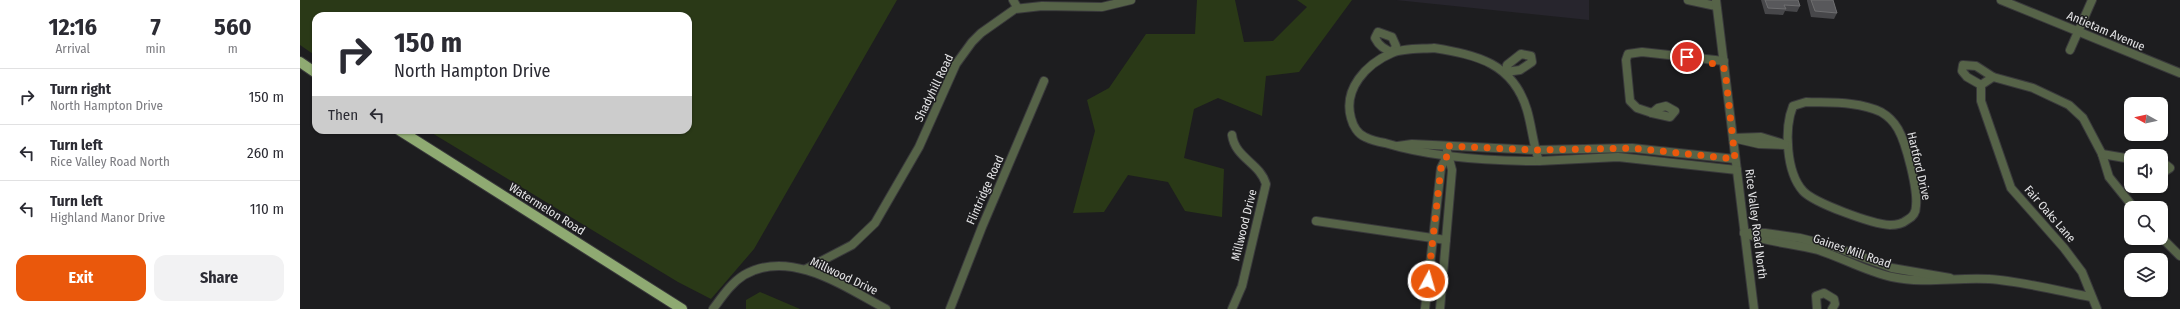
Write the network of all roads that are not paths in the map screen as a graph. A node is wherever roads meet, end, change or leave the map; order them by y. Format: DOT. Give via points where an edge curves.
graph roads {
  1 [pos="1013,0"];
  2 [pos="1131,0"];
  3 [pos="1688,0"];
  4 [pos="2001,0"];
  5 [pos="2092,0"];
  6 [pos="1716,3"];
  7 [pos="1017,7"];
  8 [pos="2078,31"];
  9 [pos="2070,50"];
  10 [pos="300,62"];
  11 [pos="1725,65"];
  12 [pos="312,70"];
  13 [pos="2180,73"];
  14 [pos="1993,77"];
  15 [pos="1044,81"];
  16 [pos="1981,85"];
  17 [pos="1652,112"];
  18 [pos="405,134"];
  19 [pos="1232,135"];
  20 [pos="1733,138"];
  21 [pos="1787,145"];
  22 [pos="1395,146"];
  23 [pos="1448,146"];
  24 [pos="1535,150"];
  25 [pos="2102,154"];
  26 [pos="1447,156"];
  27 [pos="2124,158"];
  28 [pos="1735,159"];
  29 [pos="1539,161"];
  30 [pos="1737,170"];
  31 [pos="2128,201"];
  32 [pos="1316,221"];
  33 [pos="1744,233"];
  34 [pos="1433,239"];
  35 [pos="1446,240"];
  36 [pos="2168,244"];
  37 [pos="2180,256"];
  38 [pos="806,269"];
  39 [pos="2091,297"];
  40 [pos="682,309"];
  41 [pos="713,309"];
  42 [pos="886,309"];
  43 [pos="950,309"];
  44 [pos="1232,309"];
  45 [pos="1426,309"];
  46 [pos="1440,309"];
  47 [pos="1754,309"];
  48 [pos="1817,309"];
  49 [pos="1832,309"];
  50 [pos="2097,309"];
  1 -- 7 [label="street"];
  2 -- 7 [label="street, Shadyhill Road" via="1113,6 1040,1"];
  3 -- 6 [label="street"];
  4 -- 8 [label="street, Antietam Avenue"];
  5 -- 8 [label="street"];
  6 -- 11 [label="street, Rice Valley Road North"];
  7 -- 38 [label="street, Shadyhill Road" via="972,42 946,87 922,141 885,209 867,233 851,247"];
  8 -- 9 [label="street"];
  8 -- 13 [label="street, Antietam Avenue"];
  10 -- 12 [label="main road"];
  11 -- 17 [label="street" via="1702,59 1635,52 1628,54 1626,60 1630,101 1637,108"];
  11 -- 20 [label="street, Rice Valley Road North"];
  14 -- 16 [label="street"];
  14 -- 16 [label="street" via="1980,67 1963,65 1962,71 1967,77"];
  14 -- 25 [label="street" via="2027,86 2069,105 2083,118"];
  15 -- 43 [label="street, Flintridge Road"];
  16 -- 39 [label="street, Fair Oaks Lane" via="1981,101 2012,188 2082,272"];
  18 -- 40 [label="main road, Watermelon Road"];
  19 -- 44 [label="street, Millwood Drive" via="1231,144 1234,150 1261,170 1266,184 1242,286"];
  20 -- 21 [label="street" via="1753,144"];
  20 -- 28 [label="street, Rice Valley Road North"];
  21 -- 21 [label="street, Hartford Drive" via="1790,112 1793,106 1799,103 1850,105 1879,111 1898,128 1916,197 1916,211 1906,222 1889,225 1811,196 1802,190 1798,183"];
  22 -- 23 [label="street"];
  22 -- 24 [label="street" via="1364,137 1352,126 1348,108 1350,95 1358,78 1372,64 1393,52 1434,48 1484,59 1506,72 1527,109"];
  22 -- 26 [label="street" via="1410,151"];
  23 -- 24 [label="street"];
  23 -- 26 [label="street"];
  24 -- 28 [label="street" via="1632,148"];
  24 -- 29 [label="street"];
  25 -- 27 [label="street"];
  25 -- 31 [label="street" via="2109,176"];
  26 -- 29 [label="street"];
  26 -- 34 [label="street" via="1441,168"];
  26 -- 35 [label="street" via="1452,170"];
  28 -- 30 [label="street, Rice Valley Road North"];
  29 -- 30 [label="street" via="1618,158"];
  30 -- 33 [label="street, Rice Valley Road North"];
  32 -- 34 [label="street"];
  33 -- 39 [label="street, Gaines Mill Road" via="1760,240 1817,250 1891,277 1922,281 1953,278 1990,279"];
  33 -- 47 [label="street, Rice Valley Road North"];
  34 -- 35 [label="street"];
  34 -- 45 [label="street"];
  35 -- 46 [label="street"];
  36 -- 37 [label="street"];
  38 -- 41 [label="street, Millwood Drive" via="775,266 755,269 736,281"];
  38 -- 42 [label="street, Millwood Drive"];
  39 -- 50 [label="street, Fair Oaks Lane"];
  48 -- 49 [label="street" via="1816,296 1824,293 1834,299"];
}
